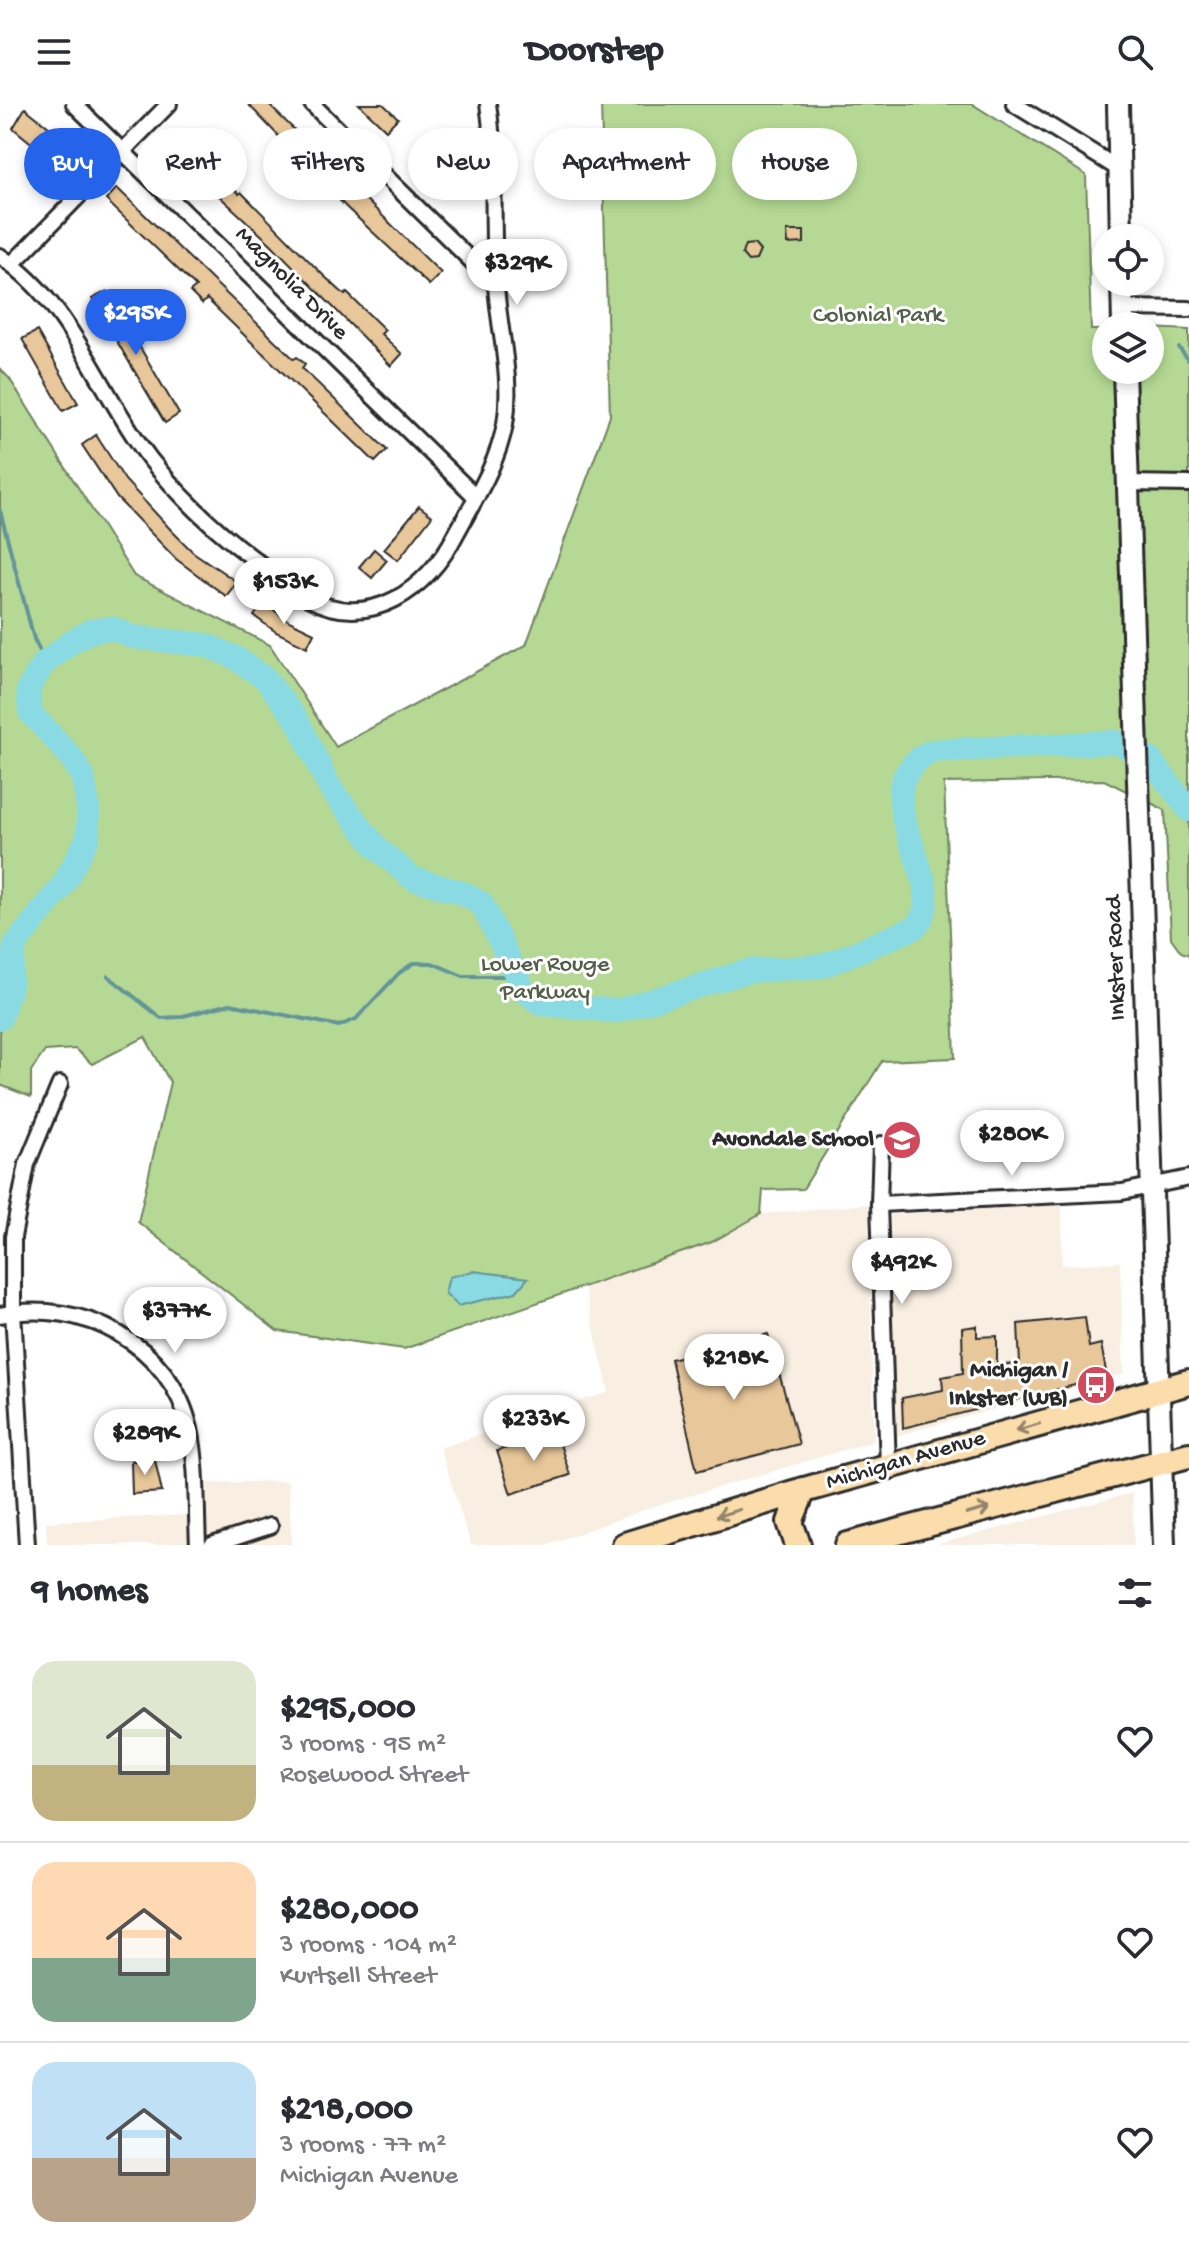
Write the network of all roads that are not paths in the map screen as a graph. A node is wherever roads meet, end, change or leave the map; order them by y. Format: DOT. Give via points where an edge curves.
graph roads {
  1 [pos="74,104"];
  2 [pos="169,104"];
  3 [pos="312,104"];
  4 [pos="488,104"];
  5 [pos="1014,104"];
  6 [pos="1118,104"];
  7 [pos="124,150"];
  8 [pos="1119,169"];
  9 [pos="1121,224"];
  10 [pos="6,260"];
  11 [pos="495,284"];
  12 [pos="1189,309"];
  13 [pos="1164,312"];
  14 [pos="1124,384"];
  15 [pos="1128,483"];
  16 [pos="1189,484"];
  17 [pos="476,497"];
  18 [pos="60,1084"];
  19 [pos="881,1144"];
  20 [pos="1189,1178"];
  21 [pos="1150,1183"];
  22 [pos="879,1204"];
  23 [pos="6,1314"];
  24 [pos="1189,1382"];
  25 [pos="1157,1390"];
  26 [pos="1189,1455"];
  27 [pos="1161,1462"];
  28 [pos="888,1467"];
  29 [pos="803,1490"];
  30 [pos="270,1526"];
  31 [pos="635,1542"];
  32 [pos="27,1545"];
  33 [pos="198,1545"];
  34 [pos="212,1545"];
  35 [pos="674,1545"];
  36 [pos="798,1545"];
  37 [pos="848,1545"];
  38 [pos="1164,1545"];
  1 -- 7 [label="street, Magnolia Drive"];
  2 -- 7 [label="street"];
  3 -- 11 [label="street"];
  4 -- 11 [label="street"];
  5 -- 8 [label="street"];
  6 -- 8 [label="main road"];
  7 -- 10 [label="street"];
  7 -- 17 [label="street, Magnolia Drive"];
  8 -- 9 [label="main road"];
  10 -- 17 [label="street" via="31,278 57,308 122,420 175,488 236,545 308,598 357,609 405,596 442,559"];
  11 -- 17 [label="street" via="508,405 498,449"];
  12 -- 13 [label="street"];
  14 -- 15 [label="main road, Inkster Road"];
  15 -- 16 [label="street"];
  15 -- 21 [label="main road, Inkster Road"];
  18 -- 23 [label="street" via="21,1186"];
  19 -- 22 [label="street"];
  20 -- 21 [label="street"];
  21 -- 22 [label="street" via="1119,1192"];
  21 -- 25 [label="main road, Inkster Road"];
  22 -- 28 [label="street"];
  23 -- 32 [label="street"];
  23 -- 33 [label="street" via="41,1311 90,1320 120,1333 164,1371 176,1387 190,1429"];
  24 -- 25 [label="main road, Michigan Avenue"];
  25 -- 27 [label="main road, Inkster Road"];
  25 -- 28 [label="main road, Michigan Avenue, one-way"];
  26 -- 27 [label="main road"];
  37 -- 27 [label="main road, one-way"];
  27 -- 38 [label="main road, Inkster Road"];
  28 -- 29 [label="main road, Michigan Avenue"];
  29 -- 31 [label="main road, Michigan Avenue, one-way"];
  29 -- 36 [label="main road" via="790,1522"];
  30 -- 34 [label="street"];
  31 -- 35 [label="main road"];
}
